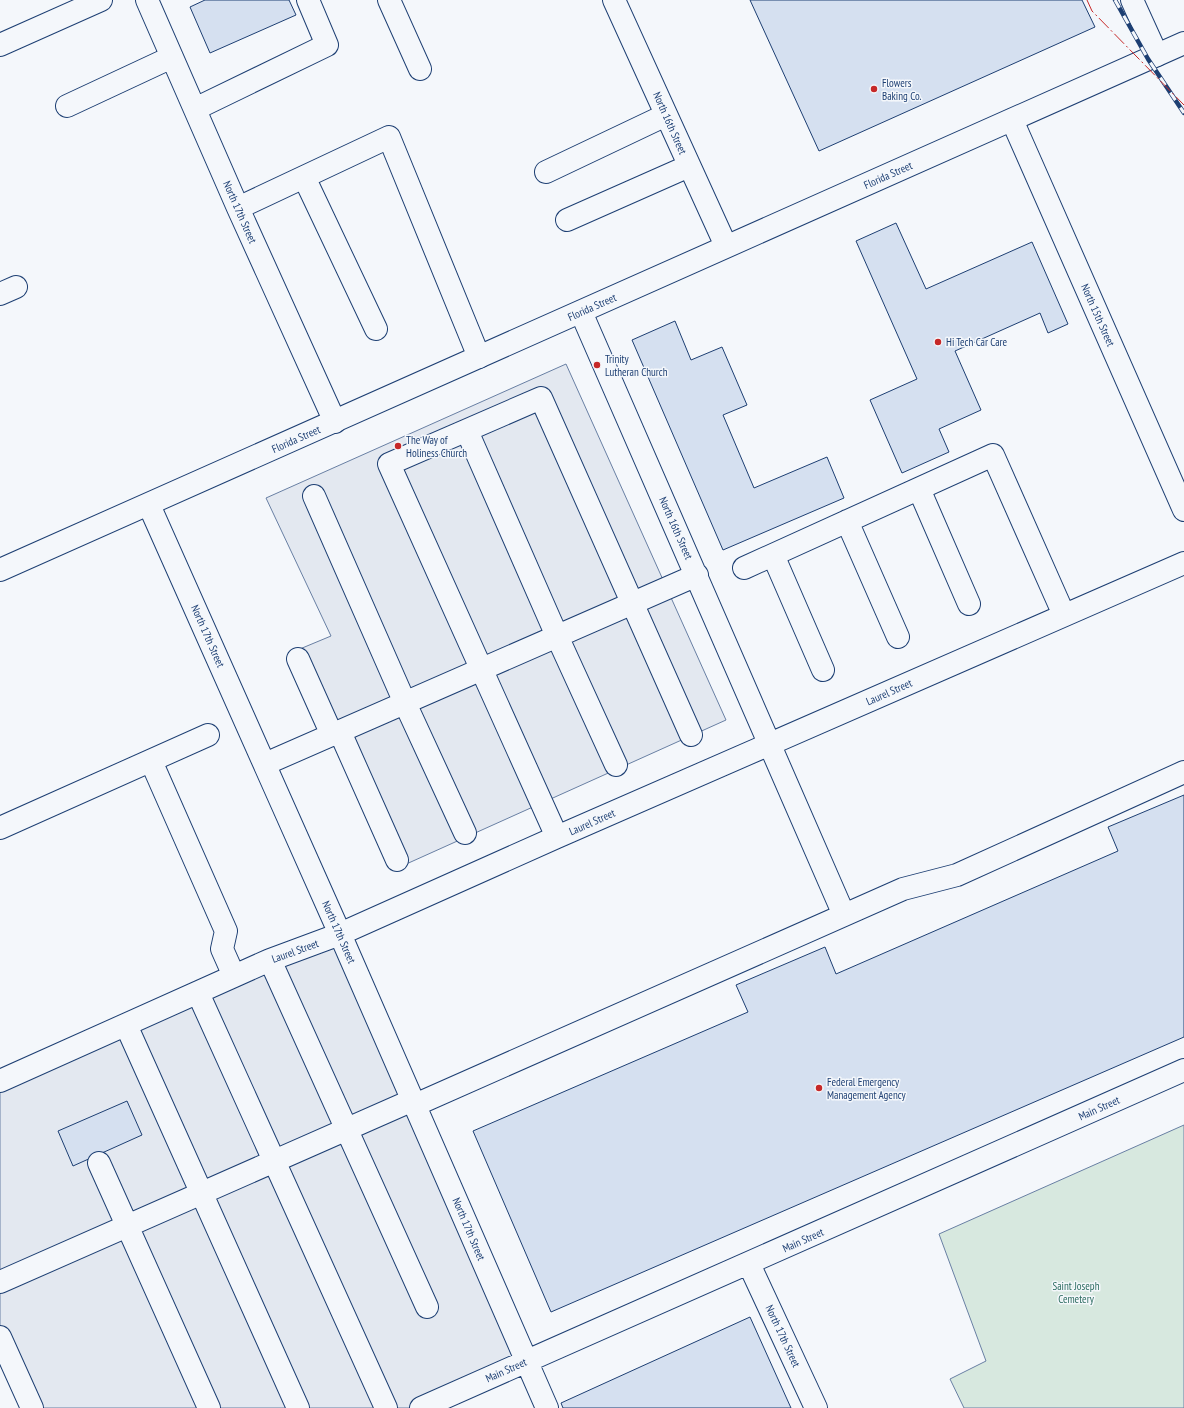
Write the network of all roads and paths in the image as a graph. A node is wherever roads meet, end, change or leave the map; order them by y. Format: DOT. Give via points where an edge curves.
graph roads {
  1 [pos="101,0"];
  2 [pos="147,0"];
  3 [pos="308,0"];
  4 [pos="389,0"];
  5 [pos="614,0"];
  6 [pos="1132,0"];
  7 [pos="1184,43"];
  8 [pos="0,46"];
  9 [pos="1157,55"];
  10 [pos="172,57"];
  11 [pos="420,69"];
  12 [pos="67,106"];
  13 [pos="194,108"];
  14 [pos="666,115"];
  15 [pos="1012,120"];
  16 [pos="689,166"];
  17 [pos="546,172"];
  18 [pos="304,177"];
  19 [pos="238,208"];
  20 [pos="567,220"];
  21 [pos="726,246"];
  22 [pos="581,312"];
  23 [pos="376,329"];
  24 [pos="479,357"];
  25 [pos="335,422"];
  26 [pos="467,430"];
  27 [pos="919,489"];
  28 [pos="314,496"];
  29 [pos="149,505"];
  30 [pos="1184,510"];
  31 [pos="847,521"];
  32 [pos="773,555"];
  33 [pos="1184,563"];
  34 [pos="744,568"];
  35 [pos="0,570"];
  36 [pos="697,575"];
  37 [pos="632,604"];
  38 [pos="969,604"];
  39 [pos="1064,615"];
  40 [pos="557,636"];
  41 [pos="898,637"];
  42 [pos="298,659"];
  43 [pos="482,669"];
  44 [pos="823,670"];
  45 [pos="405,703"];
  46 [pos="336,733"];
  47 [pos="208,735"];
  48 [pos="691,735"];
  49 [pos="770,744"];
  50 [pos="151,761"];
  51 [pos="265,764"];
  52 [pos="616,765"];
  53 [pos="1184,772"];
  54 [pos="0,828"];
  55 [pos="464,832"];
  56 [pos="557,837"];
  57 [pos="397,860"];
  58 [pos="844,915"];
  59 [pos="340,934"];
  60 [pos="270,960"];
  61 [pos="234,976"];
  62 [pos="198,993"];
  63 [pos="126,1025"];
  64 [pos="1184,1070"];
  65 [pos="0,1081"];
  66 [pos="414,1103"];
  67 [pos="346,1130"];
  68 [pos="275,1161"];
  69 [pos="99,1163"];
  70 [pos="201,1194"];
  71 [pos="126,1226"];
  72 [pos="749,1264"];
  73 [pos="0,1282"];
  74 [pos="427,1307"];
  75 [pos="0,1338"];
  76 [pos="526,1362"];
  77 [pos="32,1408"];
  78 [pos="209,1408"];
  79 [pos="298,1408"];
  80 [pos="386,1408"];
  81 [pos="421,1408"];
  82 [pos="546,1408"];
  83 [pos="816,1408"];
  1 -- 8 [label="street"];
  2 -- 10 [label="street, North 17th Street"];
  3 -- 13 [label="street" via="326,45"];
  4 -- 11 [label="street"];
  5 -- 14 [label="street, North 16th Street"];
  6 -- 9 [label="street"];
  7 -- 9 [label="street, Florida Street"];
  9 -- 15 [label="street, Florida Street"];
  10 -- 12 [label="street"];
  10 -- 13 [label="street, North 17th Street"];
  13 -- 19 [label="street, North 17th Street"];
  14 -- 16 [label="street, North 16th Street"];
  14 -- 17 [label="street"];
  15 -- 21 [label="street, Florida Street"];
  15 -- 30 [label="street, North 15th Street"];
  16 -- 20 [label="street"];
  16 -- 21 [label="street, North 16th Street"];
  18 -- 19 [label="street"];
  18 -- 23 [label="street"];
  18 -- 24 [label="street" via="389,137"];
  19 -- 25 [label="street, North 17th Street"];
  21 -- 22 [label="street, Florida Street"];
  22 -- 24 [label="street, Florida Street"];
  22 -- 36 [label="street, North 16th Street"];
  24 -- 25 [label="street, Florida Street"];
  25 -- 29 [label="street, Florida Street"];
  26 -- 37 [label="street" via="541,398"];
  26 -- 40 [label="street"];
  26 -- 43 [label="street" via="389,464"];
  27 -- 31 [label="street"];
  27 -- 38 [label="street"];
  27 -- 39 [label="street" via="993,455"];
  28 -- 45 [label="street"];
  29 -- 35 [label="street, Florida Street"];
  29 -- 51 [label="street, North 17th Street"];
  31 -- 32 [label="street"];
  31 -- 41 [label="street"];
  32 -- 34 [label="street"];
  32 -- 44 [label="street"];
  33 -- 39 [label="street, Laurel Street"];
  36 -- 37 [label="street"];
  36 -- 49 [label="street, North 16th Street"];
  37 -- 40 [label="street"];
  37 -- 48 [label="street"];
  39 -- 49 [label="street, Laurel Street"];
  40 -- 43 [label="street"];
  40 -- 52 [label="street"];
  42 -- 46 [label="street"];
  43 -- 45 [label="street"];
  43 -- 56 [label="street"];
  45 -- 46 [label="street"];
  45 -- 55 [label="street"];
  46 -- 51 [label="street"];
  46 -- 57 [label="street"];
  47 -- 50 [label="street"];
  49 -- 56 [label="street, Laurel Street"];
  49 -- 58 [label="street, North 16th Street"];
  50 -- 54 [label="street"];
  50 -- 61 [label="street" via="226,931 222,949"];
  51 -- 59 [label="street, North 17th Street"];
  53 -- 58 [label="street" via="957,875 903,889"];
  56 -- 59 [label="street, Laurel Street"];
  58 -- 66 [label="street"];
  59 -- 60 [label="street, Laurel Street"];
  59 -- 66 [label="street, North 17th Street"];
  60 -- 61 [label="street, Laurel Street"];
  60 -- 67 [label="street"];
  61 -- 62 [label="street, Laurel Street"];
  62 -- 63 [label="street, Laurel Street"];
  62 -- 68 [label="street"];
  63 -- 65 [label="street, Laurel Street"];
  63 -- 70 [label="street"];
  64 -- 72 [label="street, Main Street"];
  66 -- 67 [label="street"];
  66 -- 76 [label="street, North 17th Street"];
  67 -- 68 [label="street"];
  67 -- 74 [label="street"];
  68 -- 70 [label="street"];
  68 -- 80 [label="street"];
  69 -- 71 [label="street"];
  70 -- 71 [label="street"];
  70 -- 79 [label="street"];
  71 -- 73 [label="street"];
  71 -- 78 [label="street"];
  72 -- 76 [label="street, Main Street"];
  72 -- 83 [label="street, North 17th Street"];
  75 -- 77 [label="street"];
  76 -- 81 [label="street, Main Street"];
  76 -- 82 [label="street, North 17th Street"];
}
